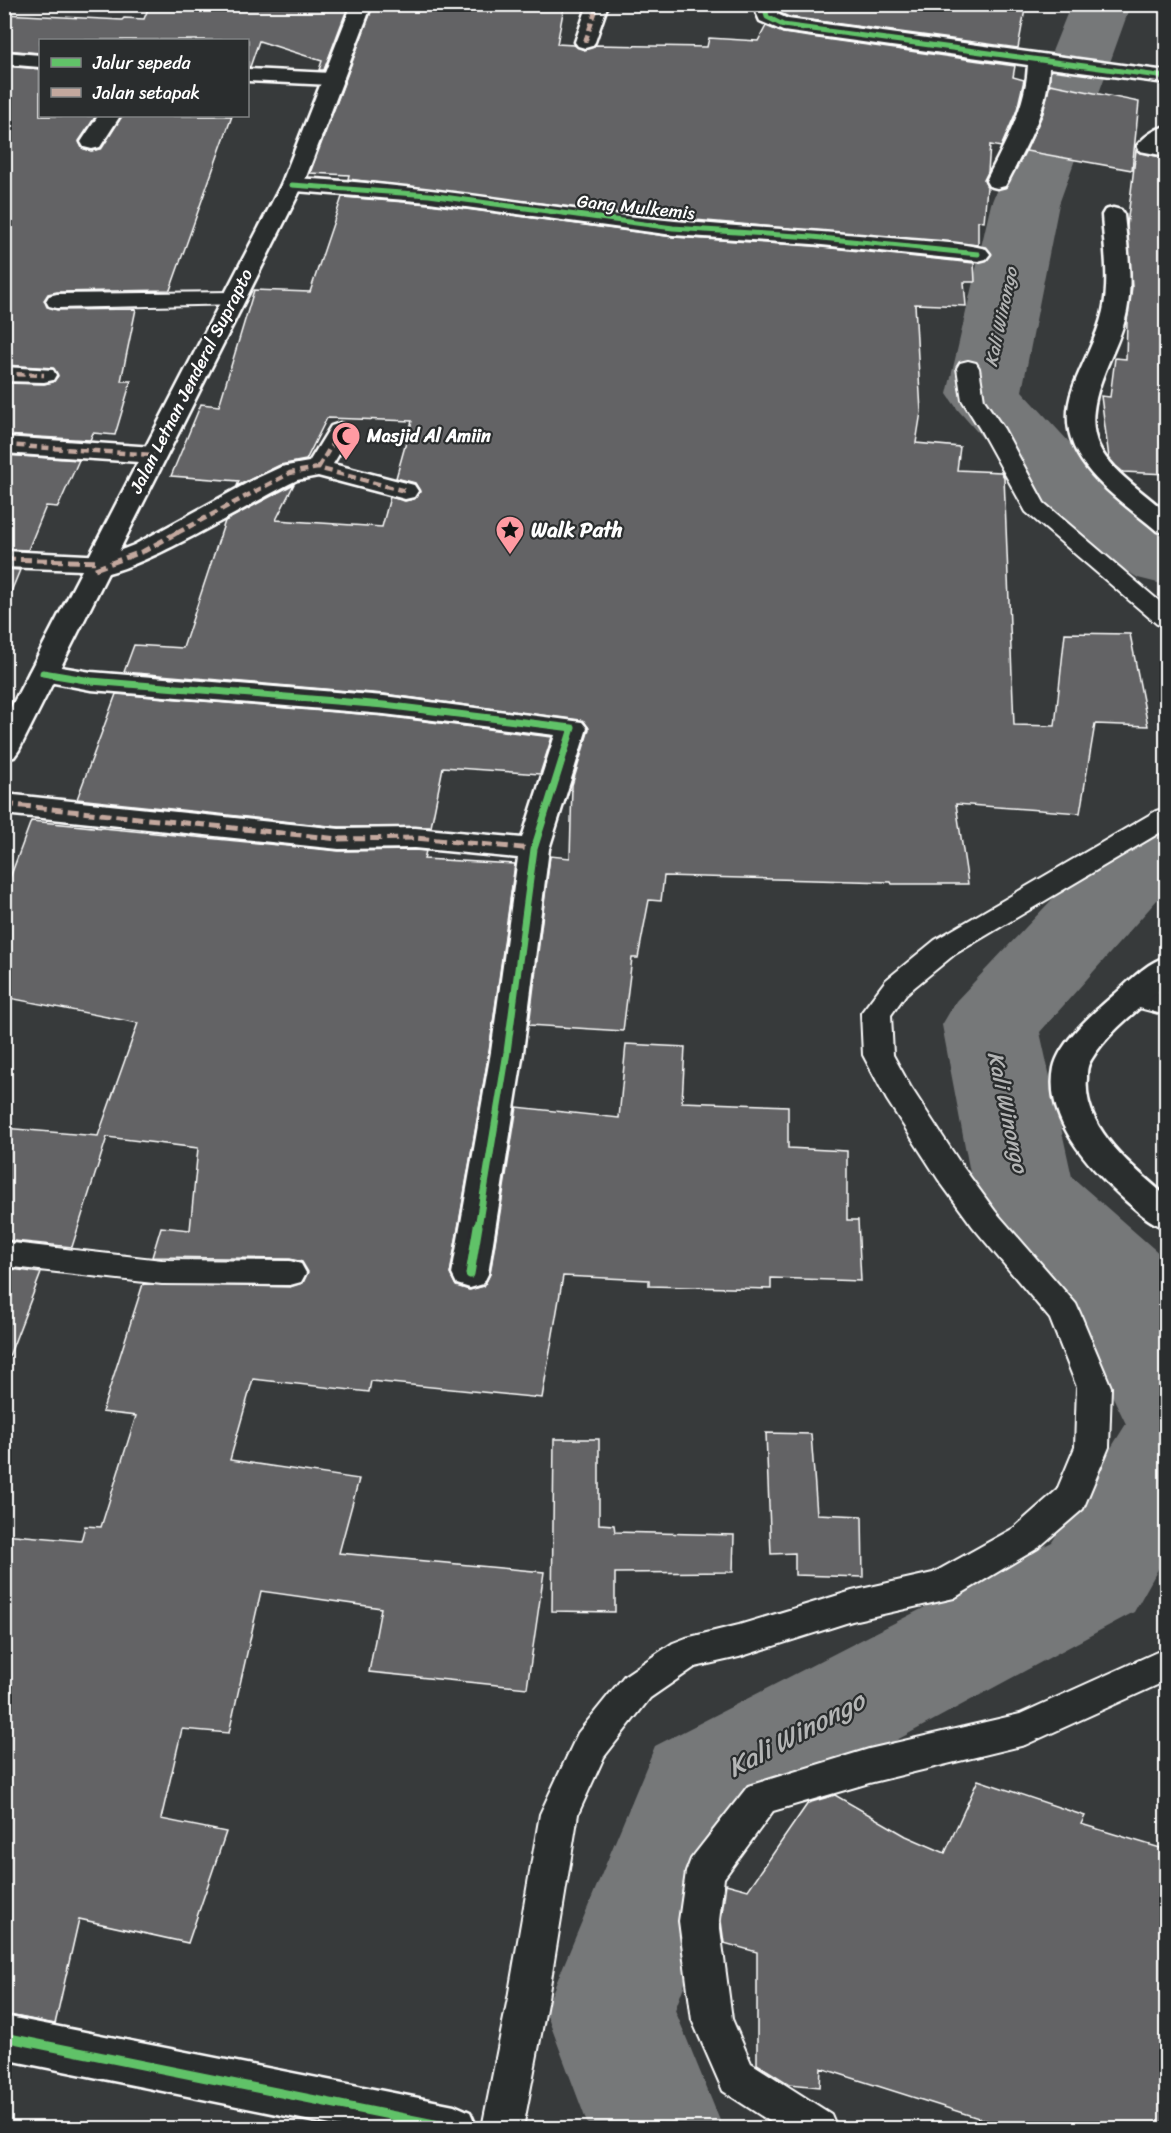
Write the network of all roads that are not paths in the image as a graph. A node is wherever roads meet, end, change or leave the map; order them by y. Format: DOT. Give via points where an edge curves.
graph roads {
  1 [pos="362,4"];
  2 [pos="598,4"];
  3 [pos="770,4"];
  4 [pos="585,42"];
  5 [pos="4,58"];
  6 [pos="1048,60"];
  7 [pos="39,61"];
  8 [pos="249,75"];
  9 [pos="1167,77"];
  10 [pos="332,80"];
  11 [pos="108,117"];
  12 [pos="1167,133"];
  13 [pos="92,142"];
  14 [pos="1167,149"];
  15 [pos="997,181"];
  16 [pos="292,185"];
  17 [pos="1113,215"];
  18 [pos="978,254"];
  19 [pos="234,298"];
  20 [pos="57,301"];
  21 [pos="968,368"];
  22 [pos="4,374"];
  23 [pos="44,375"];
  24 [pos="340,431"];
  25 [pos="4,446"];
  26 [pos="154,455"];
  27 [pos="318,468"];
  28 [pos="405,491"];
  29 [pos="1167,525"];
  30 [pos="4,559"];
  31 [pos="97,566"];
  32 [pos="1167,619"];
  33 [pos="43,673"];
  34 [pos="13,717"];
  35 [pos="4,750"];
  36 [pos="4,804"];
  37 [pos="1167,817"];
  38 [pos="534,849"];
  39 [pos="1167,968"];
  40 [pos="1134,998"];
  41 [pos="1167,1005"];
  42 [pos="1167,1215"];
  43 [pos="4,1254"];
  44 [pos="290,1273"];
  45 [pos="470,1274"];
  46 [pos="1167,1664"];
  47 [pos="4,2037"];
  48 [pos="454,2128"];
  49 [pos="501,2128"];
  50 [pos="816,2128"];
  1 -- 10 [label="street, Jalan Letnan Jenderal Suprapto"];
  2 -- 4 [label="street"];
  3 -- 6 [label="street" via="767,17 783,25"];
  5 -- 7 [label="street"];
  6 -- 9 [label="street"];
  6 -- 15 [label="street" via="1030,115"];
  8 -- 10 [label="street"];
  10 -- 16 [label="street, Jalan Letnan Jenderal Suprapto"];
  11 -- 13 [label="street"];
  12 -- 14 [label="street" via="1148,146"];
  16 -- 18 [label="street, Gang Mulkemis" via="446,197 658,226"];
  16 -- 19 [label="street, Jalan Letnan Jenderal Suprapto"];
  17 -- 29 [label="street" via="1115,313 1081,404 1081,432 1096,463"];
  19 -- 20 [label="lane"];
  19 -- 26 [label="street, Jalan Letnan Jenderal Suprapto"];
  21 -- 32 [label="lane" via="973,400 1034,507"];
  22 -- 23 [label="street"];
  24 -- 27 [label="street"];
  25 -- 26 [label="street"];
  26 -- 31 [label="street, Jalan Letnan Jenderal Suprapto"];
  27 -- 28 [label="street"];
  27 -- 31 [label="street" via="290,473 144,551"];
  30 -- 31 [label="street"];
  31 -- 33 [label="street, Jalan Letnan Jenderal Suprapto"];
  33 -- 34 [label="street, Jalan Letnan Jenderal Suprapto"];
  33 -- 38 [label="street" via="91,681 384,705 572,728"];
  34 -- 35 [label="street, Jalan Letnan Jenderal Suprapto"];
  36 -- 38 [label="street" via="339,839 415,838"];
  37 -- 49 [label="lane" via="945,946 896,987 876,1013 878,1054 898,1092 949,1172 1064,1314 1094,1387 1092,1447 1071,1499 1026,1538 941,1587 852,1606 686,1654 637,1687 591,1745 559,1814"];
  38 -- 45 [label="street" via="507,1052"];
  39 -- 40 [label="street"];
  40 -- 41 [label="lane"];
  40 -- 42 [label="street" via="1079,1052 1071,1067 1072,1106 1094,1146"];
  43 -- 44 [label="lane" via="162,1272"];
  46 -- 50 [label="lane" via="1025,1729 869,1766 761,1798 705,1872 699,1921 712,2020 737,2077"];
  47 -- 48 [label="street"];
}
